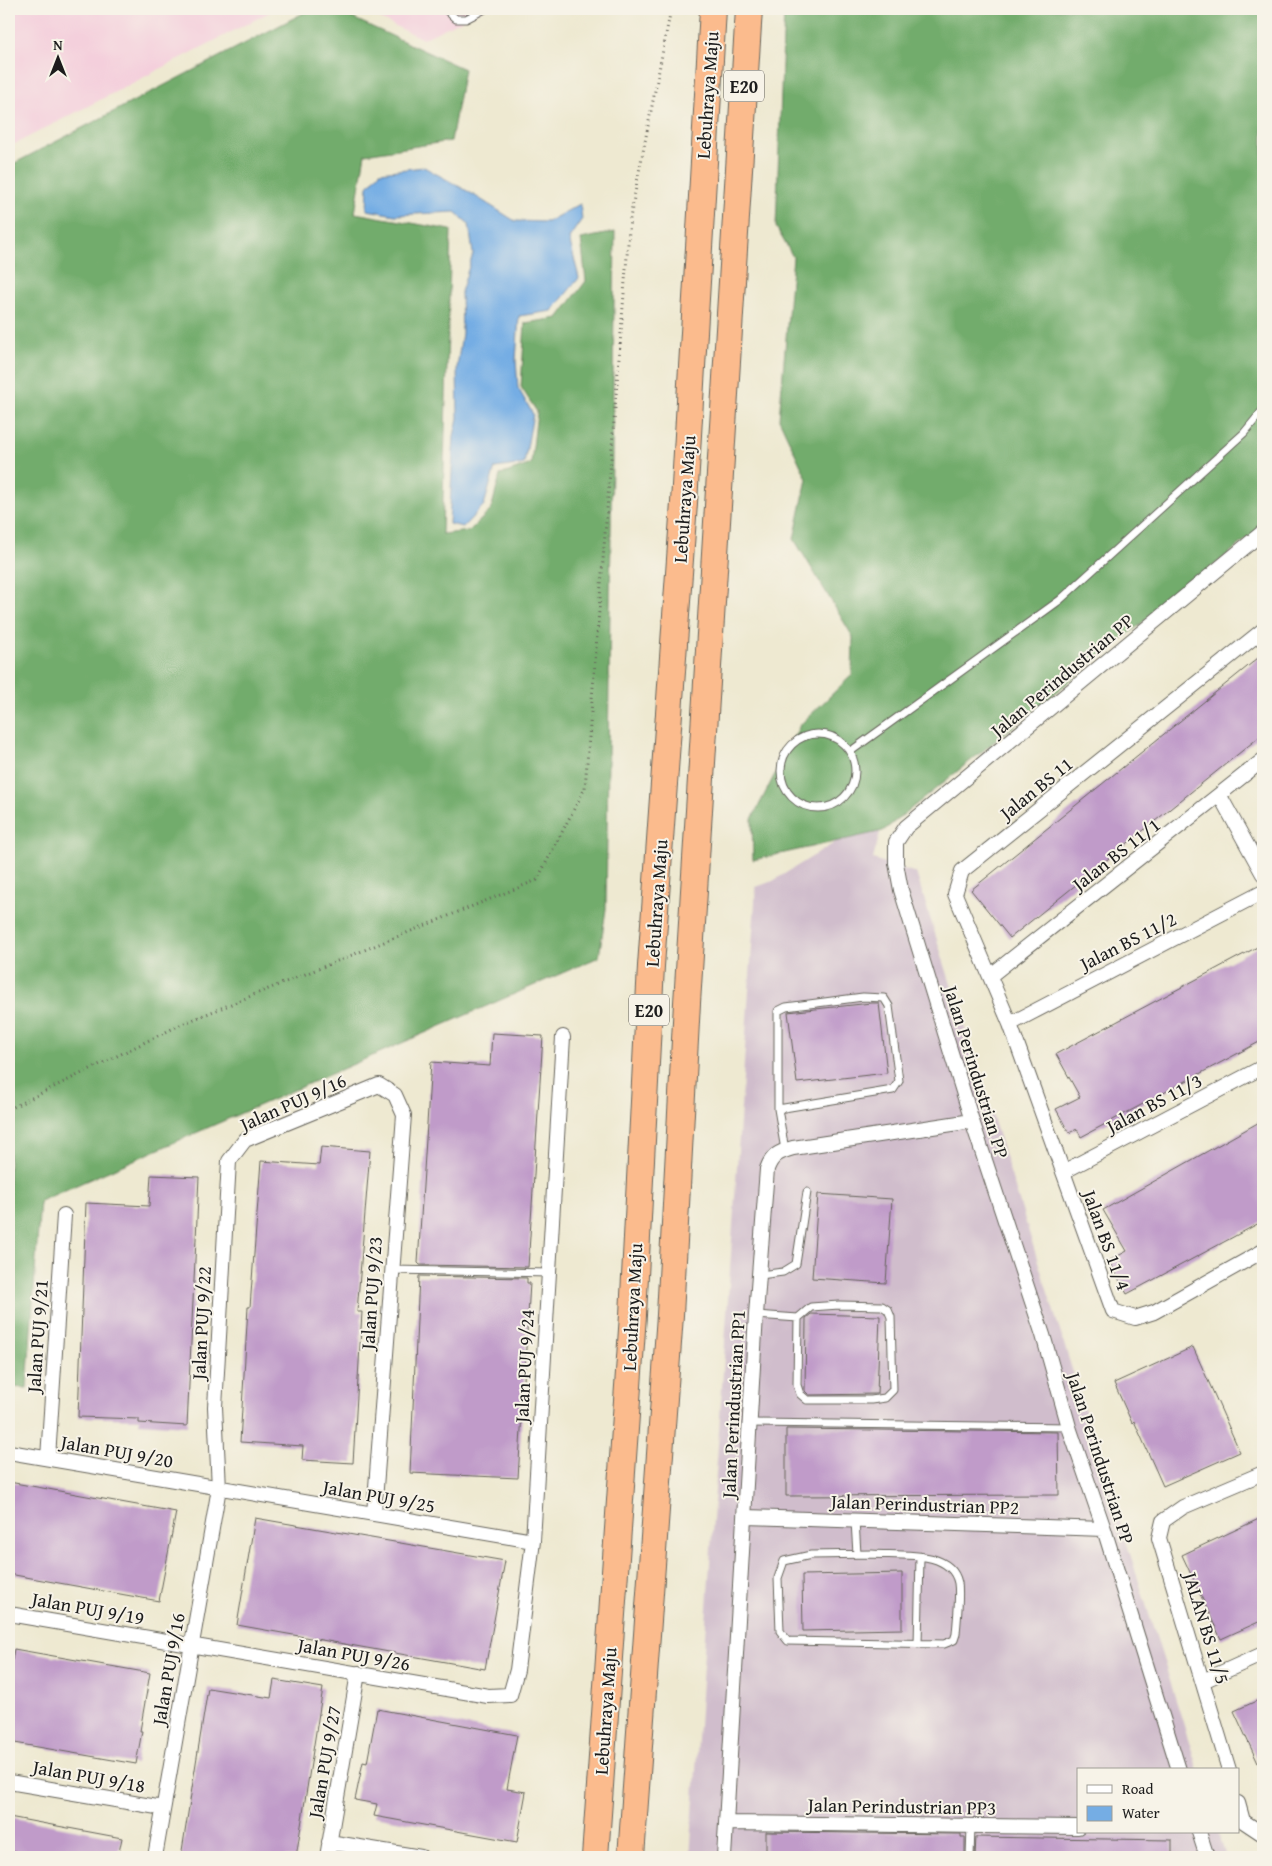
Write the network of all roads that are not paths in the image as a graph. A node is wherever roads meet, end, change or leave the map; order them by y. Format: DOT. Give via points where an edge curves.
graph roads {
  1 [pos="446,9"];
  2 [pos="485,9"];
  3 [pos="713,9"];
  4 [pos="749,9"];
  5 [pos="1263,410"];
  6 [pos="1263,532"];
  7 [pos="1263,630"];
  8 [pos="851,751"];
  9 [pos="1263,760"];
  10 [pos="1220,796"];
  11 [pos="1263,874"];
  12 [pos="1263,892"];
  13 [pos="990,976"];
  14 [pos="1010,1024"];
  15 [pos="563,1037"];
  16 [pos="1263,1067"];
  17 [pos="379,1085"];
  18 [pos="778,1109"];
  19 [pos="972,1121"];
  20 [pos="784,1150"];
  21 [pos="229,1161"];
  22 [pos="1063,1172"];
  23 [pos="807,1192"];
  24 [pos="64,1215"];
  25 [pos="1263,1251"];
  26 [pos="392,1270"];
  27 [pos="549,1273"];
  28 [pos="760,1275"];
  29 [pos="756,1315"];
  30 [pos="798,1318"];
  31 [pos="750,1423"];
  32 [pos="1068,1427"];
  33 [pos="9,1452"];
  34 [pos="48,1458"];
  35 [pos="1263,1473"];
  36 [pos="219,1488"];
  37 [pos="374,1514"];
  38 [pos="745,1516"];
  39 [pos="855,1521"];
  40 [pos="1104,1528"];
  41 [pos="533,1541"];
  42 [pos="857,1554"];
  43 [pos="920,1557"];
  44 [pos="9,1614"];
  45 [pos="918,1644"];
  46 [pos="192,1645"];
  47 [pos="1263,1654"];
  48 [pos="358,1673"];
  49 [pos="1203,1682"];
  50 [pos="510,1695"];
  51 [pos="1178,1768"];
  52 [pos="1228,1768"];
  53 [pos="9,1782"];
  54 [pos="164,1808"];
  55 [pos="1240,1810"];
  56 [pos="726,1823"];
  57 [pos="971,1826"];
  58 [pos="1077,1827"];
  59 [pos="1262,1833"];
  60 [pos="1200,1834"];
  61 [pos="329,1842"];
  62 [pos="155,1857"];
  63 [pos="327,1857"];
  64 [pos="421,1857"];
  65 [pos="595,1857"];
  66 [pos="631,1857"];
  67 [pos="724,1857"];
  68 [pos="970,1857"];
  69 [pos="1207,1857"];
  1 -- 2 [label="lane" via="456,19 466,19"];
  3 -- 65 [label="highway, Lebuhraya Maju / E20" via="683,513 651,966 633,1314"];
  4 -- 66 [label="highway, Lebuhraya Maju / E20" via="670,1324"];
  5 -- 8 [label="lane" via="1244,433 1060,600"];
  6 -- 19 [label="street, Jalan Perindustrian PP" via="906,827 896,842 901,890"];
  7 -- 13 [label="street, Jalan BS 11" via="962,871 955,894"];
  8 -- 8 [label="lane" via="856,766 855,782 847,796 834,805 819,808 803,805 790,796 782,782 781,767 785,752 796,740 810,734 826,734 840,740"];
  9 -- 10 [label="street, Jalan BS 11/1"];
  10 -- 11 [label="street"];
  10 -- 13 [label="street, Jalan BS 11/1"];
  12 -- 14 [label="street, Jalan BS 11/2"];
  13 -- 14 [label="street, Jalan BS 11"];
  14 -- 22 [label="street, Jalan BS 11/4"];
  15 -- 27 [label="street, Jalan PUJ 9/24"];
  16 -- 22 [label="street, Jalan BS 11/3"];
  17 -- 21 [label="street, Jalan PUJ 9/16" via="245,1140"];
  17 -- 26 [label="street, Jalan PUJ 9/23" via="396,1095 404,1115"];
  18 -- 18 [label="lane" via="778,1011 786,1006 884,998 889,1006 899,1081 894,1090"];
  18 -- 20 [label="lane"];
  19 -- 20 [label="street"];
  19 -- 32 [label="street, Jalan Perindustrian PP" via="1043,1335"];
  20 -- 28 [label="street, Jalan Perindustrian PP1" via="771,1159 767,1169"];
  21 -- 36 [label="street, Jalan PUJ 9/22" via="215,1407"];
  22 -- 25 [label="street, Jalan BS 11/4" via="1113,1311 1135,1318 1154,1312"];
  23 -- 28 [label="lane" via="796,1264 783,1272"];
  24 -- 34 [label="street, Jalan PUJ 9/21"];
  26 -- 27 [label="lane"];
  26 -- 37 [label="street, Jalan PUJ 9/23"];
  27 -- 41 [label="street, Jalan PUJ 9/24"];
  28 -- 29 [label="street, Jalan Perindustrian PP1"];
  29 -- 30 [label="lane"];
  29 -- 31 [label="street, Jalan Perindustrian PP1"];
  30 -- 30 [label="lane" via="811,1307 882,1306 888,1310 891,1317 893,1390 885,1398 871,1400 807,1400 796,1384"];
  31 -- 32 [label="lane"];
  31 -- 38 [label="street, Jalan Perindustrian PP1"];
  32 -- 40 [label="street, Jalan Perindustrian PP"];
  33 -- 34 [label="street, Jalan PUJ 9/20"];
  34 -- 36 [label="street, Jalan PUJ 9/20"];
  35 -- 49 [label="street, JALAN BS 11/5" via="1184,1507 1163,1521 1159,1538"];
  36 -- 37 [label="street, Jalan PUJ 9/25"];
  36 -- 46 [label="street, Jalan PUJ 9/16"];
  37 -- 41 [label="street, Jalan PUJ 9/25"];
  38 -- 39 [label="street, Jalan Perindustrian PP2"];
  38 -- 56 [label="street, Jalan Perindustrian PP1"];
  39 -- 40 [label="street, Jalan Perindustrian PP2"];
  39 -- 42 [label="lane"];
  40 -- 51 [label="street, Jalan Perindustrian PP"];
  41 -- 50 [label="street, Jalan PUJ 9/24" via="517,1670"];
  42 -- 43 [label="lane"];
  42 -- 45 [label="lane" via="811,1554 784,1561 778,1578 780,1631 788,1641 796,1642"];
  43 -- 45 [label="lane"];
  43 -- 45 [label="lane" via="940,1561 950,1567 958,1583 954,1640 944,1644"];
  44 -- 46 [label="street, Jalan PUJ 9/19"];
  46 -- 48 [label="street, Jalan PUJ 9/26"];
  46 -- 54 [label="street, Jalan PUJ 9/16"];
  47 -- 49 [label="street"];
  48 -- 50 [label="street, Jalan PUJ 9/26" via="488,1696"];
  48 -- 61 [label="street, Jalan PUJ 9/27"];
  49 -- 52 [label="street, JALAN BS 11/5"];
  53 -- 54 [label="street, Jalan PUJ 9/18"];
  54 -- 62 [label="street, Jalan PUJ 9/16"];
  55 -- 59 [label="street" via="1243,1821"];
  56 -- 57 [label="street, Jalan Perindustrian PP3"];
  56 -- 67 [label="street, Jalan Perindustrian PP1"];
  57 -- 58 [label="street, Jalan Perindustrian PP3"];
  57 -- 68 [label="lane"];
  60 -- 69 [label="street"];
  61 -- 63 [label="street, Jalan PUJ 9/27"];
  61 -- 64 [label="street"];
}
